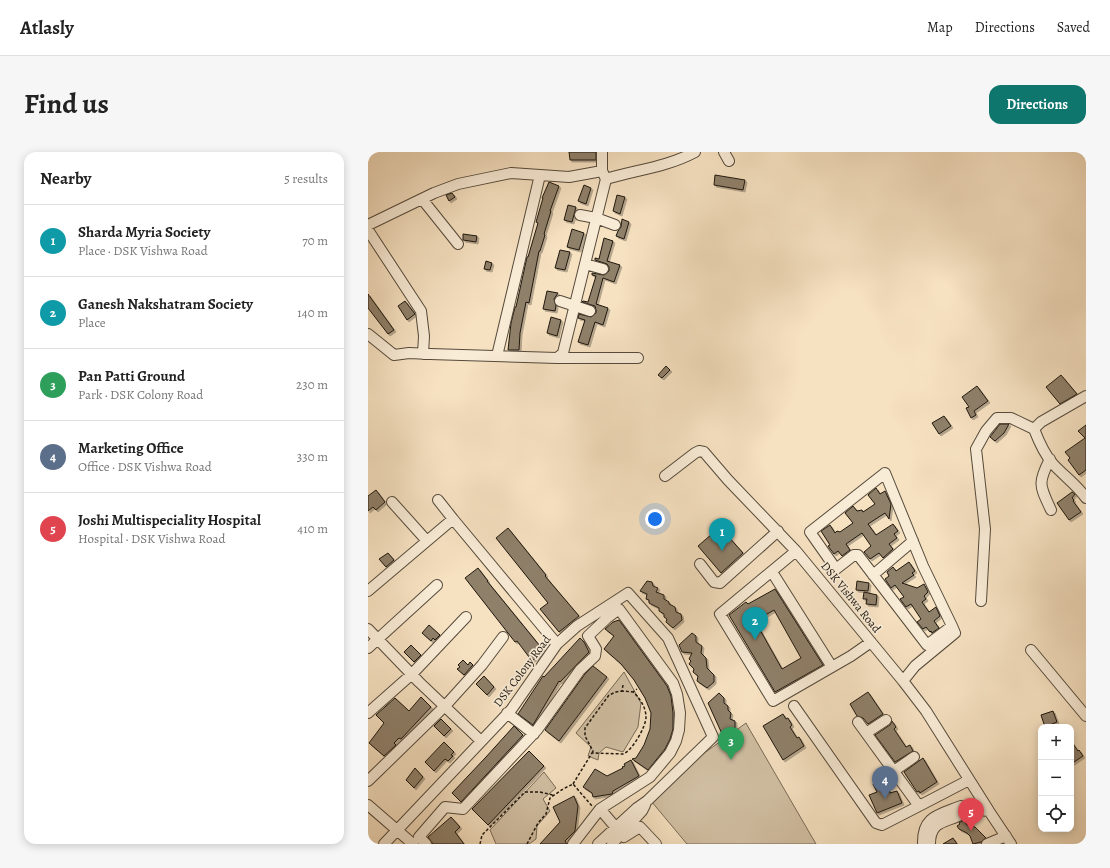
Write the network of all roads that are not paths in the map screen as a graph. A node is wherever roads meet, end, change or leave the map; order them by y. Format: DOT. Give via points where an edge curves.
graph roads {
  1 [pos="602,152"];
  2 [pos="695,152"];
  3 [pos="724,152"];
  4 [pos="729,161"];
  5 [pos="540,175"];
  6 [pos="604,175"];
  7 [pos="422,199"];
  8 [pos="580,215"];
  9 [pos="596,218"];
  10 [pos="615,224"];
  11 [pos="368,225"];
  12 [pos="368,230"];
  13 [pos="458,244"];
  14 [pos="585,264"];
  15 [pos="603,269"];
  16 [pos="560,301"];
  17 [pos="575,306"];
  18 [pos="590,311"];
  19 [pos="368,334"];
  20 [pos="423,354"];
  21 [pos="497,356"];
  22 [pos="557,358"];
  23 [pos="638,358"];
  24 [pos="1085,398"];
  25 [pos="1034,429"];
  26 [pos="1050,459"];
  27 [pos="666,476"];
  28 [pos="1086,498"];
  29 [pos="438,500"];
  30 [pos="392,502"];
  31 [pos="1051,510"];
  32 [pos="453,519"];
  33 [pos="778,531"];
  34 [pos="427,541"];
  35 [pos="913,541"];
  36 [pos="796,550"];
  37 [pos="700,564"];
  38 [pos="772,572"];
  39 [pos="873,575"];
  40 [pos="436,585"];
  41 [pos="368,591"];
  42 [pos="981,601"];
  43 [pos="466,617"];
  44 [pos="952,626"];
  45 [pos="368,629"];
  46 [pos="503,637"];
  47 [pos="378,639"];
  48 [pos="871,642"];
  49 [pos="557,644"];
  50 [pos="368,648"];
  51 [pos="1031,650"];
  52 [pos="832,667"];
  53 [pos="412,674"];
  54 [pos="903,682"];
  55 [pos="445,706"];
  56 [pos="794,706"];
  57 [pos="368,713"];
  58 [pos="507,713"];
  59 [pos="1086,716"];
  60 [pos="886,720"];
  61 [pos="858,722"];
  62 [pos="866,733"];
  63 [pos="534,734"];
  64 [pos="481,741"];
  65 [pos="914,757"];
  66 [pos="894,772"];
  67 [pos="969,780"];
  68 [pos="368,781"];
  69 [pos="368,805"];
  70 [pos="919,806"];
  71 [pos="967,808"];
  72 [pos="598,811"];
  73 [pos="989,811"];
  74 [pos="398,830"];
  75 [pos="619,832"];
  76 [pos="1009,840"];
  77 [pos="384,844"];
  78 [pos="413,844"];
  79 [pos="426,844"];
  80 [pos="573,844"];
  81 [pos="598,844"];
  82 [pos="612,844"];
  83 [pos="656,844"];
  84 [pos="923,844"];
  85 [pos="930,844"];
  86 [pos="987,844"];
  1 -- 6 [label="street"];
  2 -- 6 [label="street" via="668,164"];
  3 -- 4 [label="street"];
  5 -- 6 [label="street"];
  5 -- 7 [label="street" via="510,173 492,176 458,184"];
  5 -- 21 [label="street"];
  6 -- 9 [label="street"];
  7 -- 11 [label="street"];
  7 -- 13 [label="street"];
  8 -- 9 [label="street"];
  9 -- 10 [label="street"];
  9 -- 14 [label="street"];
  12 -- 20 [label="street" via="422,311"];
  14 -- 15 [label="street"];
  14 -- 17 [label="street"];
  16 -- 17 [label="street"];
  17 -- 18 [label="street"];
  17 -- 22 [label="street" via="563,353"];
  19 -- 20 [label="street" via="394,355"];
  20 -- 21 [label="street"];
  21 -- 22 [label="street"];
  22 -- 23 [label="street"];
  24 -- 25 [label="street" via="1041,422"];
  25 -- 26 [label="street"];
  25 -- 42 [label="street" via="1011,418 997,418 976,449 985,528"];
  26 -- 28 [label="street"];
  26 -- 31 [label="street" via="1041,483"];
  27 -- 33 [label="street, DSK Vishwa Road" via="695,453 702,451"];
  29 -- 32 [label="street"];
  30 -- 34 [label="street"];
  32 -- 34 [label="street"];
  32 -- 49 [label="street"];
  33 -- 36 [label="street, DSK Vishwa Road"];
  33 -- 37 [label="street" via="720,583 714,582"];
  34 -- 41 [label="street"];
  35 -- 39 [label="street"];
  35 -- 39 [label="street" via="884,473 810,532 836,569 854,555 858,555"];
  35 -- 44 [label="street"];
  36 -- 38 [label="street"];
  36 -- 48 [label="street, DSK Vishwa Road"];
  38 -- 52 [label="street"];
  38 -- 52 [label="street" via="720,614 773,702"];
  39 -- 44 [label="street" via="927,645"];
  40 -- 47 [label="street"];
  43 -- 53 [label="street"];
  44 -- 54 [label="street" via="955,633 915,666"];
  45 -- 47 [label="street"];
  46 -- 55 [label="street"];
  47 -- 50 [label="street"];
  47 -- 53 [label="street"];
  48 -- 52 [label="street"];
  48 -- 54 [label="street, DSK Vishwa Road"];
  49 -- 58 [label="street, DSK Colony Road"];
  49 -- 75 [label="street, DSK Colony Road" via="577,626 628,593 668,638 713,738"];
  51 -- 59 [label="street"];
  53 -- 55 [label="street"];
  53 -- 57 [label="street"];
  54 -- 67 [label="street, DSK Vishwa Road" via="926,711"];
  55 -- 64 [label="street"];
  55 -- 68 [label="street"];
  56 -- 70 [label="street" via="876,823 882,825"];
  58 -- 63 [label="street"];
  58 -- 64 [label="street, DSK Colony Road"];
  60 -- 62 [label="street"];
  61 -- 62 [label="street"];
  62 -- 66 [label="street"];
  63 -- 72 [label="street" via="580,670 595,656 596,648 588,636 619,609 673,683 680,714 679,730 670,753 650,777"];
  63 -- 79 [label="street" via="463,809 445,807 419,837"];
  64 -- 74 [label="street, DSK Colony Road"];
  65 -- 66 [label="street"];
  66 -- 70 [label="street"];
  67 -- 70 [label="street"];
  67 -- 73 [label="street, DSK Vishwa Road"];
  69 -- 74 [label="street"];
  71 -- 73 [label="street"];
  71 -- 84 [label="street" via="961,806 934,817 927,823 922,834"];
  71 -- 85 [label="street" via="964,813 933,828"];
  72 -- 75 [label="street"];
  72 -- 80 [label="street"];
  73 -- 76 [label="street, DSK Vishwa Road"];
  74 -- 77 [label="street, DSK Colony Road"];
  74 -- 78 [label="street"];
  75 -- 81 [label="street, DSK Colony Road"];
  75 -- 82 [label="street, DSK Colony Road"];
  75 -- 83 [label="street" via="626,837 641,828"];
  76 -- 86 [label="street"];
}
